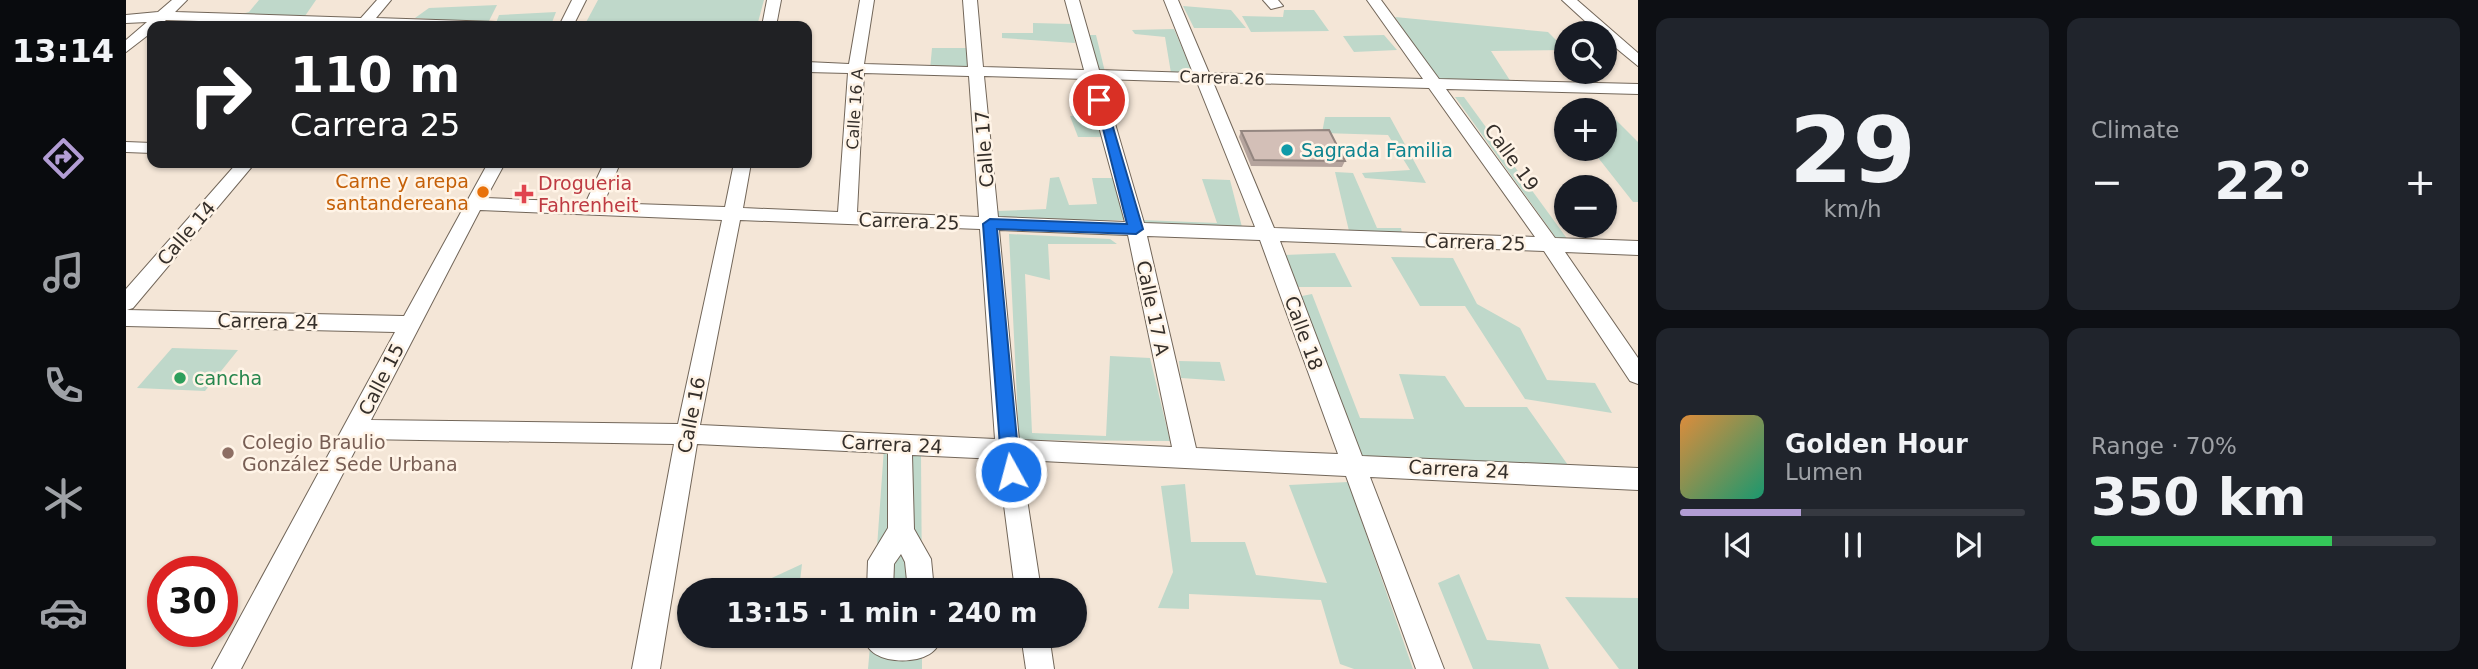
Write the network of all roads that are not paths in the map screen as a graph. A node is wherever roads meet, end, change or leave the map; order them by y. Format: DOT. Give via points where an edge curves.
graph roads {
  1 [pos="180,0"];
  2 [pos="384,0"];
  3 [pos="579,0"];
  4 [pos="774,0"];
  5 [pos="867,0"];
  6 [pos="970,0"];
  7 [pos="1072,0"];
  8 [pos="1171,0"];
  9 [pos="1374,0"];
  10 [pos="1569,0"];
  11 [pos="163,16"];
  12 [pos="126,19"];
  13 [pos="157,21"];
  14 [pos="289,21"];
  15 [pos="366,21"];
  16 [pos="568,21"];
  17 [pos="770,21"];
  18 [pos="147,30"];
  19 [pos="126,48"];
  20 [pos="1638,61"];
  21 [pos="812,67"];
  22 [pos="858,69"];
  23 [pos="978,72"];
  24 [pos="1092,74"];
  25 [pos="1205,78"];
  26 [pos="1432,84"];
  27 [pos="1638,89"];
  28 [pos="126,147"];
  29 [pos="147,148"];
  30 [pos="242,168"];
  31 [pos="493,168"];
  32 [pos="609,168"];
  33 [pos="742,168"];
  34 [pos="473,204"];
  35 [pos="592,209"];
  36 [pos="733,214"];
  37 [pos="847,218"];
  38 [pos="990,224"];
  39 [pos="1136,229"];
  40 [pos="1268,235"];
  41 [pos="1550,245"];
  42 [pos="1638,248"];
  43 [pos="126,303"];
  44 [pos="126,318"];
  45 [pos="409,324"];
  46 [pos="1638,375"];
  47 [pos="356,429"];
  48 [pos="687,434"];
  49 [pos="900,444"];
  50 [pos="1008,449"];
  51 [pos="1186,456"];
  52 [pos="1353,463"];
  53 [pos="1638,480"];
  54 [pos="901,531"];
  55 [pos="880,578"];
  56 [pos="920,578"];
  57 [pos="1026,578"];
  58 [pos="885,648"];
  59 [pos="919,648"];
  60 [pos="1037,648"];
  61 [pos="226,669"];
  62 [pos="646,669"];
  63 [pos="1040,669"];
  64 [pos="1430,669"];
  1 -- 11 [label="street"];
  2 -- 15 [label="street"];
  3 -- 16 [label="street"];
  4 -- 17 [label="street"];
  5 -- 22 [label="street, Calle 16 A"];
  6 -- 23 [label="street, Calle 17"];
  7 -- 24 [label="street, Calle 17 A"];
  8 -- 25 [label="street, Calle 18"];
  9 -- 26 [label="street, Calle 19"];
  10 -- 20 [label="street"];
  11 -- 12 [label="street"];
  11 -- 13 [label="street"];
  11 -- 14 [label="street"];
  18 -- 19 [label="street"];
  21 -- 22 [label="street, Carrera 26"];
  22 -- 23 [label="street, Carrera 26"];
  22 -- 37 [label="street, Calle 16 A"];
  23 -- 24 [label="street, Carrera 26"];
  23 -- 38 [label="street, Calle 17"];
  24 -- 25 [label="street, Carrera 26"];
  24 -- 39 [label="street, Calle 17 A"];
  25 -- 26 [label="street, Carrera 26"];
  25 -- 40 [label="street, Calle 18"];
  26 -- 27 [label="street, Carrera 26"];
  26 -- 41 [label="street, Calle 19"];
  28 -- 29 [label="street"];
  30 -- 43 [label="street, Calle 14"];
  31 -- 34 [label="street, Calle 15"];
  32 -- 35 [label="street"];
  33 -- 36 [label="street, Calle 16"];
  34 -- 35 [label="street, Carrera 25"];
  34 -- 45 [label="street, Calle 15"];
  35 -- 36 [label="street, Carrera 25"];
  36 -- 37 [label="street, Carrera 25"];
  36 -- 48 [label="street, Calle 16"];
  37 -- 38 [label="street, Carrera 25"];
  38 -- 39 [label="street, Carrera 25"];
  38 -- 50 [label="street, Calle 17"];
  39 -- 40 [label="street, Carrera 25"];
  39 -- 51 [label="street, Calle 17 A"];
  40 -- 41 [label="street, Carrera 25"];
  40 -- 52 [label="street, Calle 18"];
  41 -- 42 [label="street, Carrera 25"];
  41 -- 46 [label="street, Calle 19"];
  44 -- 45 [label="street, Carrera 24"];
  45 -- 47 [label="street, Calle 15"];
  47 -- 48 [label="street, Carrera 24"];
  47 -- 61 [label="street, Calle 15"];
  48 -- 49 [label="street, Carrera 24"];
  48 -- 62 [label="street, Calle 16"];
  49 -- 50 [label="street, Carrera 24"];
  49 -- 54 [label="street"];
  50 -- 51 [label="street, Carrera 24"];
  50 -- 57 [label="street, Calle 17"];
  51 -- 52 [label="street, Carrera 24"];
  52 -- 53 [label="street, Carrera 24"];
  52 -- 64 [label="street, Calle 18"];
  54 -- 55 [label="street" via="881,561"];
  54 -- 56 [label="street" via="918,559"];
  58 -- 59 [label="street" via="890,653"];
  60 -- 63 [label="street"];
}
